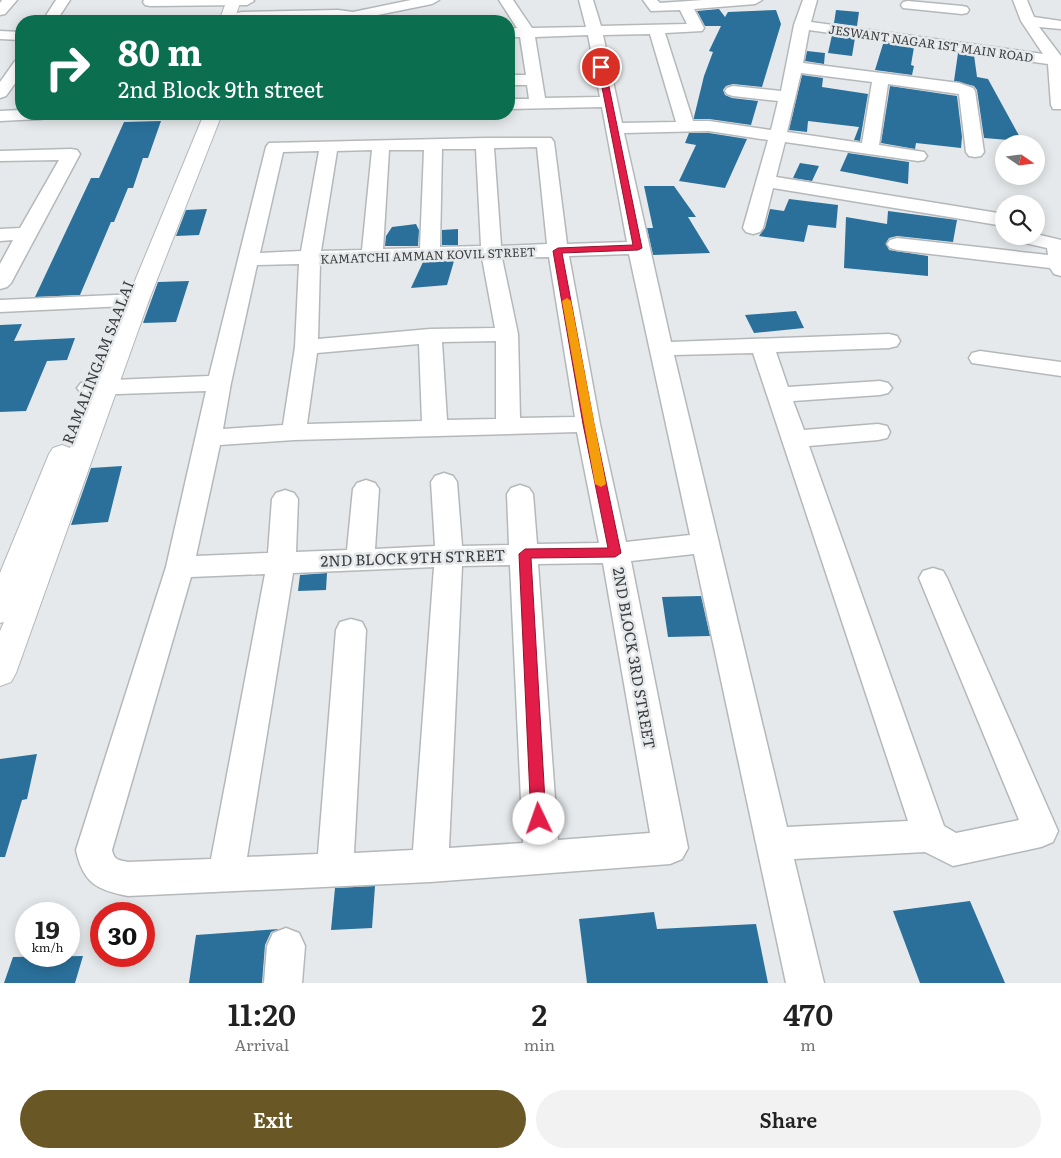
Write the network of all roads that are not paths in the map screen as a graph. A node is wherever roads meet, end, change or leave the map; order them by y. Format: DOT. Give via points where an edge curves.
graph roads {
  1 [pos="10,0"];
  2 [pos="63,0"];
  3 [pos="432,0"];
  4 [pos="506,0"];
  5 [pos="586,0"];
  6 [pos="650,0"];
  7 [pos="755,0"];
  8 [pos="810,0"];
  9 [pos="1020,0"];
  10 [pos="241,1"];
  11 [pos="725,2"];
  12 [pos="908,2"];
  13 [pos="148,6"];
  14 [pos="685,6"];
  15 [pos="338,7"];
  16 [pos="962,10"];
  17 [pos="0,11"];
  18 [pos="54,15"];
  19 [pos="231,15"];
  20 [pos="241,15"];
  21 [pos="326,15"];
  22 [pos="358,15"];
  23 [pos="1028,21"];
  24 [pos="801,25"];
  25 [pos="1061,25"];
  26 [pos="656,29"];
  27 [pos="595,31"];
  28 [pos="527,32"];
  29 [pos="515,33"];
  30 [pos="0,35"];
  31 [pos="15,36"];
  32 [pos="912,40"];
  33 [pos="1058,60"];
  34 [pos="794,68"];
  35 [pos="15,72"];
  36 [pos="882,78"];
  37 [pos="515,80"];
  38 [pos="535,80"];
  39 [pos="733,91"];
  40 [pos="0,93"];
  41 [pos="788,97"];
  42 [pos="608,102"];
  43 [pos="538,103"];
  44 [pos="515,104"];
  45 [pos="1059,106"];
  46 [pos="15,115"];
  47 [pos="0,116"];
  48 [pos="194,120"];
  49 [pos="210,120"];
  50 [pos="686,126"];
  51 [pos="614,128"];
  52 [pos="778,136"];
  53 [pos="485,143"];
  54 [pos="433,144"];
  55 [pos="382,145"];
  56 [pos="328,146"];
  57 [pos="870,149"];
  58 [pos="975,152"];
  59 [pos="918,156"];
  60 [pos="1,157"];
  61 [pos="766,181"];
  62 [pos="891,213"];
  63 [pos="995,219"];
  64 [pos="158,228"];
  65 [pos="753,228"];
  66 [pos="995,232"];
  67 [pos="26,234"];
  68 [pos="0,235"];
  69 [pos="1045,242"];
  70 [pos="897,244"];
  71 [pos="638,248"];
  72 [pos="558,251"];
  73 [pos="491,254"];
  74 [pos="430,255"];
  75 [pos="372,256"];
  76 [pos="310,258"];
  77 [pos="248,259"];
  78 [pos="1060,267"];
  79 [pos="0,283"];
  80 [pos="129,300"];
  81 [pos="0,306"];
  82 [pos="506,334"];
  83 [pos="430,336"];
  84 [pos="888,341"];
  85 [pos="762,345"];
  86 [pos="306,347"];
  87 [pos="661,349"];
  88 [pos="980,358"];
  89 [pos="1061,370"];
  90 [pos="219,383"];
  91 [pos="98,387"];
  92 [pos="880,388"];
  93 [pos="779,395"];
  94 [pos="588,424"];
  95 [pos="508,426"];
  96 [pos="435,429"];
  97 [pos="294,432"];
  98 [pos="878,432"];
  99 [pos="209,438"];
  100 [pos="794,440"];
  101 [pos="444,482"];
  102 [pos="366,489"];
  103 [pos="520,494"];
  104 [pos="285,499"];
  105 [pos="706,543"];
  106 [pos="615,553"];
  107 [pos="525,554"];
  108 [pos="449,556"];
  109 [pos="360,559"];
  110 [pos="281,562"];
  111 [pos="180,567"];
  112 [pos="933,578"];
  113 [pos="0,611"];
  114 [pos="352,630"];
  115 [pos="0,674"];
  116 [pos="930,836"];
  117 [pos="772,844"];
  118 [pos="541,857"];
  119 [pos="430,866"];
  120 [pos="335,870"];
  121 [pos="226,875"];
  122 [pos="286,946"];
  123 [pos="283,983"];
  124 [pos="805,983"];
  1 -- 17 [label="street"];
  2 -- 18 [label="street"];
  3 -- 22 [label="street"];
  4 -- 28 [label="street"];
  5 -- 27 [label="street"];
  6 -- 14 [label="street" via="656,8"];
  7 -- 11 [label="street"];
  8 -- 24 [label="street"];
  9 -- 23 [label="street"];
  10 -- 13 [label="street"];
  10 -- 19 [label="main road"];
  10 -- 20 [label="main road"];
  11 -- 14 [label="street"];
  12 -- 16 [label="street"];
  12 -- 32 [label="street"];
  14 -- 26 [label="street" via="697,28"];
  15 -- 21 [label="street"];
  23 -- 25 [label="street"];
  23 -- 33 [label="street"];
  24 -- 32 [label="street, JESWANT NAGAR 1ST MAIN ROAD"];
  24 -- 34 [label="street"];
  26 -- 27 [label="street"];
  26 -- 50 [label="street"];
  27 -- 28 [label="street"];
  27 -- 42 [label="street"];
  28 -- 29 [label="street"];
  28 -- 38 [label="street"];
  30 -- 31 [label="street"];
  32 -- 33 [label="street, JESWANT NAGAR 1ST MAIN ROAD"];
  33 -- 45 [label="street"];
  34 -- 36 [label="street"];
  34 -- 41 [label="street"];
  35 -- 40 [label="street"];
  36 -- 57 [label="street"];
  36 -- 58 [label="street" via="967,91"];
  37 -- 38 [label="street"];
  38 -- 43 [label="street"];
  39 -- 41 [label="street"];
  41 -- 52 [label="street"];
  42 -- 43 [label="street"];
  42 -- 51 [label="street"];
  43 -- 44 [label="street"];
  46 -- 47 [label="street"];
  48 -- 64 [label="main road"];
  49 -- 64 [label="main road"];
  50 -- 51 [label="street"];
  50 -- 52 [label="street"];
  51 -- 71 [label="street"];
  52 -- 57 [label="street"];
  52 -- 61 [label="street"];
  53 -- 54 [label="street"];
  53 -- 72 [label="street, 2ND BLOCK 3RD STREET" via="545,142"];
  53 -- 73 [label="street"];
  54 -- 55 [label="street"];
  54 -- 74 [label="street"];
  55 -- 56 [label="street"];
  55 -- 75 [label="street"];
  56 -- 76 [label="street"];
  56 -- 77 [label="street" via="275,147"];
  57 -- 59 [label="street"];
  60 -- 67 [label="street" via="71,154"];
  61 -- 63 [label="street"];
  61 -- 65 [label="street"];
  62 -- 66 [label="street"];
  64 -- 80 [label="main road"];
  67 -- 68 [label="street"];
  67 -- 79 [label="street"];
  69 -- 78 [label="street" via="1057,248"];
  70 -- 78 [label="street"];
  71 -- 72 [label="street, KAMATCHI AMMAN KOVIL STREET"];
  71 -- 87 [label="street"];
  72 -- 73 [label="street, KAMATCHI AMMAN KOVIL STREET"];
  72 -- 94 [label="street, 2ND BLOCK 3RD STREET"];
  73 -- 74 [label="street, KAMATCHI AMMAN KOVIL STREET"];
  73 -- 82 [label="street"];
  74 -- 75 [label="street, KAMATCHI AMMAN KOVIL STREET"];
  75 -- 76 [label="street, KAMATCHI AMMAN KOVIL STREET"];
  76 -- 77 [label="street, KAMATCHI AMMAN KOVIL STREET"];
  76 -- 86 [label="street"];
  77 -- 90 [label="street"];
  80 -- 81 [label="street"];
  80 -- 91 [label="main road"];
  82 -- 83 [label="street"];
  82 -- 95 [label="street"];
  83 -- 86 [label="street"];
  83 -- 96 [label="street"];
  84 -- 85 [label="street"];
  85 -- 87 [label="street"];
  85 -- 93 [label="street"];
  86 -- 97 [label="street"];
  87 -- 105 [label="street"];
  88 -- 89 [label="street"];
  90 -- 91 [label="street"];
  90 -- 99 [label="street"];
  91 -- 113 [label="main road, RAMALINGAM SAALAI"];
  91 -- 115 [label="main road"];
  92 -- 93 [label="street"];
  93 -- 100 [label="street"];
  94 -- 95 [label="street"];
  94 -- 106 [label="street, 2ND BLOCK 3RD STREET"];
  95 -- 96 [label="street"];
  96 -- 97 [label="street"];
  97 -- 99 [label="street"];
  98 -- 100 [label="street"];
  99 -- 111 [label="street"];
  100 -- 116 [label="street"];
  101 -- 108 [label="street"];
  102 -- 109 [label="street"];
  103 -- 107 [label="street"];
  104 -- 110 [label="street"];
  105 -- 106 [label="street, 2ND BLOCK 9TH STREET"];
  105 -- 117 [label="street"];
  106 -- 107 [label="street, 2ND BLOCK 9TH STREET"];
  106 -- 118 [label="street, 2ND BLOCK 3RD STREET" via="670,848"];
  107 -- 108 [label="street, 2ND BLOCK 9TH STREET"];
  107 -- 118 [label="street"];
  108 -- 109 [label="street, 2ND BLOCK 9TH STREET"];
  108 -- 119 [label="street"];
  109 -- 110 [label="street, 2ND BLOCK 9TH STREET"];
  110 -- 111 [label="street, 2ND BLOCK 9TH STREET"];
  110 -- 121 [label="street"];
  111 -- 121 [label="street" via="94,850 97,865 108,876 128,879"];
  112 -- 116 [label="street" via="1041,831 953,850"];
  114 -- 120 [label="street"];
  116 -- 117 [label="street"];
  117 -- 124 [label="street"];
  118 -- 119 [label="street"];
  119 -- 120 [label="street"];
  120 -- 121 [label="street"];
  122 -- 123 [label="street"];
}
